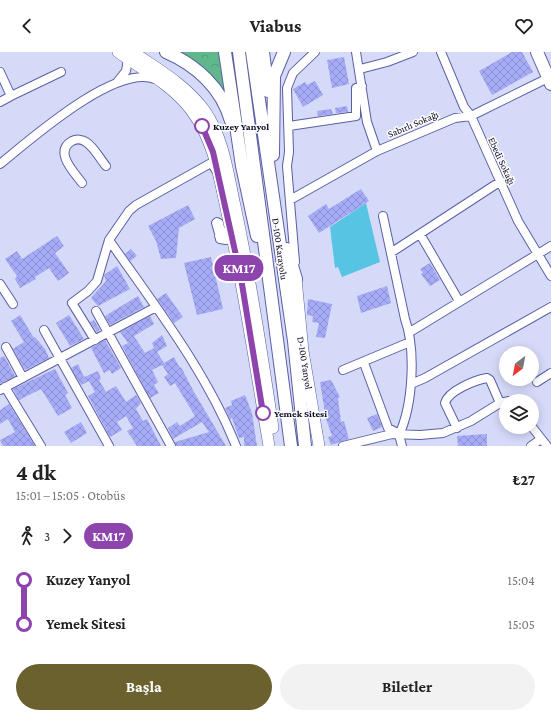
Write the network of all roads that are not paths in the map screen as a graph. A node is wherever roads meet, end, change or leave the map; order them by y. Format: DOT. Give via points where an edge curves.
graph roads {
  1 [pos="118,52"];
  2 [pos="166,52"];
  3 [pos="225,52"];
  4 [pos="239,52"];
  5 [pos="252,52"];
  6 [pos="264,52"];
  7 [pos="284,52"];
  8 [pos="316,52"];
  9 [pos="356,52"];
  10 [pos="413,52"];
  11 [pos="441,52"];
  12 [pos="537,52"];
  13 [pos="546,52"];
  14 [pos="130,56"];
  15 [pos="360,69"];
  16 [pos="0,72"];
  17 [pos="61,72"];
  18 [pos="550,76"];
  19 [pos="118,82"];
  20 [pos="163,83"];
  21 [pos="362,86"];
  22 [pos="11,96"];
  23 [pos="0,102"];
  24 [pos="471,116"];
  25 [pos="289,126"];
  26 [pos="273,142"];
  27 [pos="377,151"];
  28 [pos="0,164"];
  29 [pos="106,166"];
  30 [pos="242,166"];
  31 [pos="223,171"];
  32 [pos="501,182"];
  33 [pos="82,183"];
  34 [pos="272,189"];
  35 [pos="290,200"];
  36 [pos="384,216"];
  37 [pos="228,234"];
  38 [pos="420,234"];
  39 [pos="109,240"];
  40 [pos="551,246"];
  41 [pos="392,252"];
  42 [pos="537,254"];
  43 [pos="551,276"];
  44 [pos="296,279"];
  45 [pos="0,284"];
  46 [pos="271,294"];
  47 [pos="459,301"];
  48 [pos="13,304"];
  49 [pos="156,307"];
  50 [pos="551,307"];
  51 [pos="96,311"];
  52 [pos="44,330"];
  53 [pos="410,332"];
  54 [pos="108,334"];
  55 [pos="95,340"];
  56 [pos="410,342"];
  57 [pos="6,348"];
  58 [pos="60,358"];
  59 [pos="364,363"];
  60 [pos="343,370"];
  61 [pos="551,373"];
  62 [pos="23,378"];
  63 [pos="539,381"];
  64 [pos="411,384"];
  65 [pos="3,388"];
  66 [pos="501,394"];
  67 [pos="499,405"];
  68 [pos="458,428"];
  69 [pos="537,434"];
  70 [pos="399,435"];
  71 [pos="541,439"];
  72 [pos="374,443"];
  73 [pos="41,446"];
  74 [pos="109,446"];
  75 [pos="171,446"];
  76 [pos="236,446"];
  77 [pos="269,446"];
  78 [pos="276,446"];
  79 [pos="291,446"];
  80 [pos="305,446"];
  81 [pos="319,446"];
  82 [pos="343,446"];
  83 [pos="402,446"];
  84 [pos="531,446"];
  85 [pos="547,446"];
  1 -- 14 [label="main road"];
  2 -- 30 [label="highway" via="192,66 211,83 230,119 234,144"];
  3 -- 30 [label="highway"];
  4 -- 46 [label="highway, D-100 Karayolu"];
  5 -- 34 [label="highway, D-100 Karayolu"];
  6 -- 26 [label="highway"];
  7 -- 26 [label="highway" via="274,76"];
  8 -- 25 [label="street" via="293,73 287,88"];
  9 -- 15 [label="street"];
  10 -- 15 [label="street"];
  11 -- 24 [label="street, Ebedi Sokağı" via="464,107"];
  12 -- 18 [label="highway"];
  13 -- 18 [label="highway"];
  14 -- 19 [label="street" via="126,71"];
  14 -- 20 [label="main road"];
  14 -- 31 [label="main road" via="176,81 195,98 219,137"];
  15 -- 21 [label="street"];
  16 -- 22 [label="street"];
  17 -- 22 [label="street"];
  18 -- 24 [label="street, Sabırlı Sokağı"];
  19 -- 20 [label="street" via="140,76 154,78"];
  19 -- 28 [label="street" via="54,119"];
  20 -- 31 [label="main road" via="182,99 199,122"];
  21 -- 25 [label="street" via="356,88 356,116"];
  21 -- 27 [label="street" via="367,122"];
  22 -- 23 [label="street"];
  24 -- 27 [label="street, Sabırlı Sokağı" via="455,118"];
  24 -- 32 [label="street, Ebedi Sokağı"];
  25 -- 35 [label="street" via="287,166"];
  26 -- 34 [label="highway"];
  27 -- 35 [label="street, Sabırlı Sokağı"];
  29 -- 33 [label="street" via="88,143 81,140 70,142 65,148 66,160"];
  30 -- 46 [label="highway"];
  31 -- 37 [label="main road"];
  31 -- 39 [label="street" via="212,163 136,205"];
  32 -- 38 [label="street"];
  32 -- 42 [label="street, Ebedi Sokağı" via="518,221"];
  34 -- 44 [label="highway"];
  34 -- 80 [label="highway, D-100 Karayolu" via="294,341"];
  35 -- 44 [label="street"];
  36 -- 41 [label="street"];
  37 -- 77 [label="main road" via="242,284"];
  37 -- 78 [label="main road" via="252,287"];
  38 -- 41 [label="street"];
  38 -- 47 [label="street"];
  39 -- 49 [label="street"];
  39 -- 55 [label="street" via="97,281 72,303"];
  40 -- 42 [label="street"];
  41 -- 53 [label="street" via="405,319"];
  42 -- 43 [label="street, Ebedi Sokağı"];
  42 -- 47 [label="street"];
  44 -- 81 [label="main road, D-100 Yanyol" via="303,351"];
  45 -- 48 [label="street"];
  46 -- 79 [label="highway, D-100 Karayolu"];
  47 -- 53 [label="street"];
  49 -- 54 [label="street"];
  49 -- 76 [label="street" via="190,358 228,426"];
  50 -- 64 [label="street"];
  51 -- 54 [label="street"];
  52 -- 58 [label="street"];
  53 -- 56 [label="street"];
  54 -- 55 [label="street"];
  54 -- 75 [label="street"];
  55 -- 58 [label="street"];
  56 -- 59 [label="street"];
  56 -- 64 [label="street"];
  57 -- 62 [label="street"];
  58 -- 62 [label="street"];
  58 -- 74 [label="street"];
  59 -- 60 [label="street"];
  59 -- 70 [label="street" via="388,428"];
  61 -- 63 [label="street"];
  62 -- 65 [label="street"];
  64 -- 70 [label="street" via="408,412"];
  65 -- 73 [label="street"];
  66 -- 68 [label="street" via="487,378 448,396 445,403"];
  67 -- 68 [label="street"];
  68 -- 70 [label="street" via="420,435"];
  69 -- 71 [label="street"];
  70 -- 72 [label="street" via="392,434"];
  70 -- 83 [label="street"];
  71 -- 84 [label="street"];
  71 -- 85 [label="street"];
  72 -- 82 [label="street"];
}
